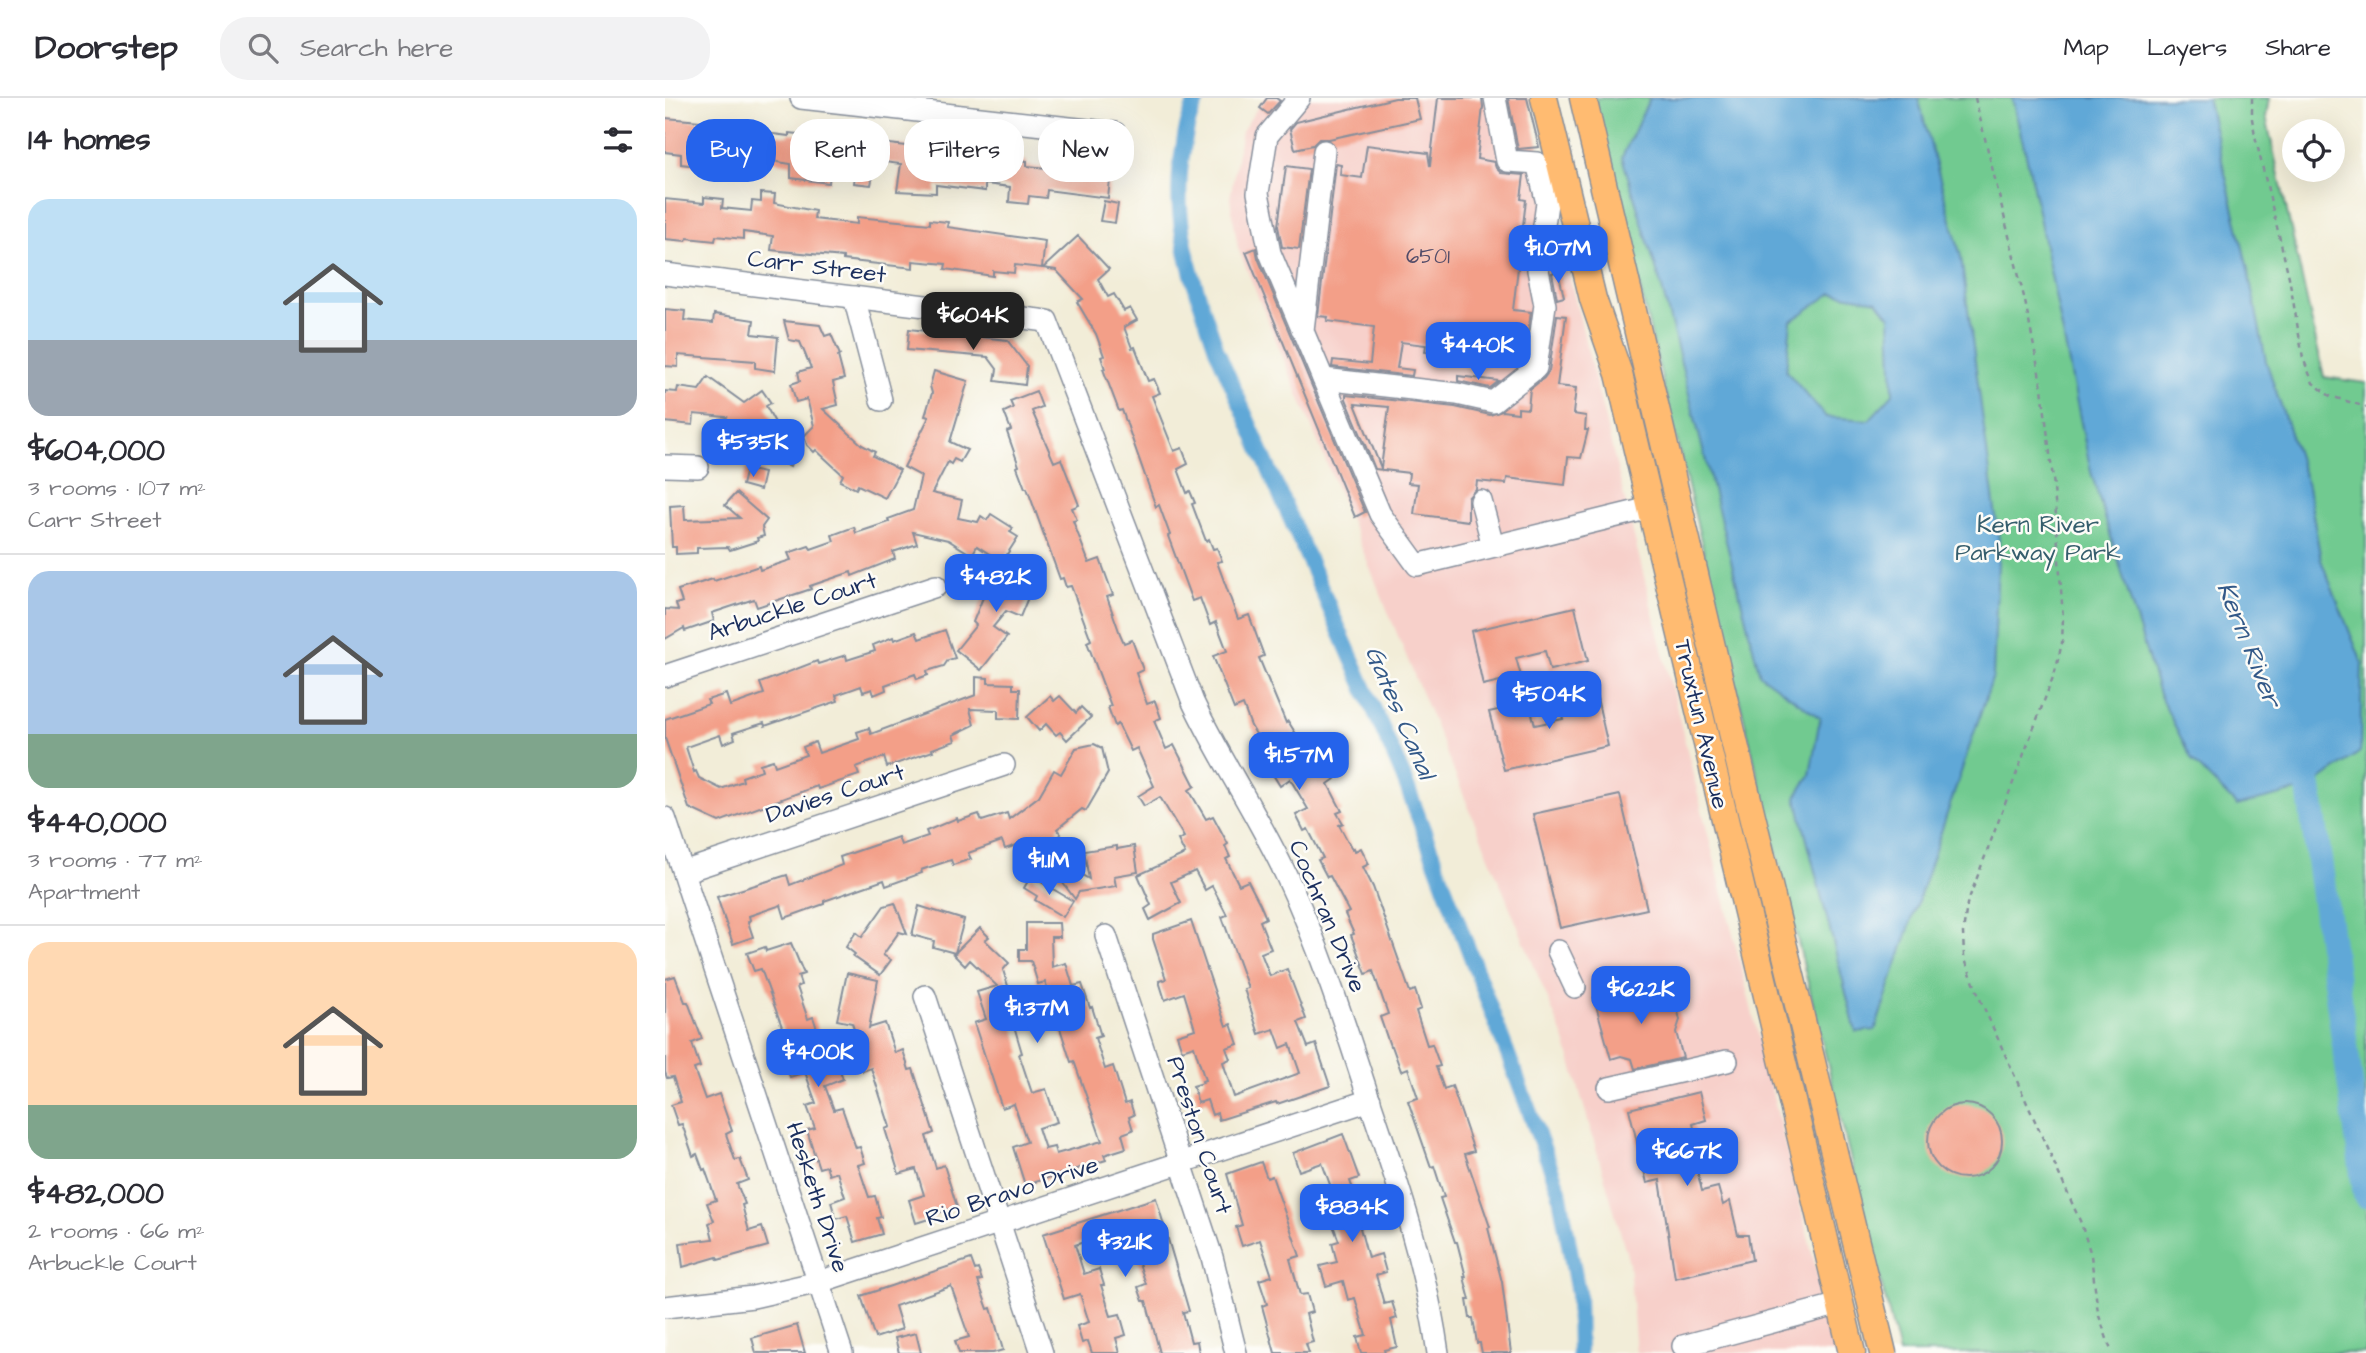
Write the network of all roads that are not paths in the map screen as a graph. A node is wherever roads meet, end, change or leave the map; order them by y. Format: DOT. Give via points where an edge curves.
graph roads {
  1 [pos="801,98"];
  2 [pos="1299,98"];
  3 [pos="1495,98"];
  4 [pos="1544,98"];
  5 [pos="1583,98"];
  6 [pos="824,99"];
  7 [pos="1038,125"];
  8 [pos="1324,150"];
  9 [pos="665,274"];
  10 [pos="854,297"];
  11 [pos="1047,321"];
  12 [pos="1303,332"];
  13 [pos="1323,379"];
  14 [pos="881,400"];
  15 [pos="1658,416"];
  16 [pos="665,466"];
  17 [pos="698,467"];
  18 [pos="1481,501"];
  19 [pos="1650,508"];
  20 [pos="1493,546"];
  21 [pos="936,586"];
  22 [pos="1708,631"];
  23 [pos="665,676"];
  24 [pos="1005,765"];
  25 [pos="665,818"];
  26 [pos="683,872"];
  27 [pos="1107,936"];
  28 [pos="1558,951"];
  29 [pos="1575,987"];
  30 [pos="925,996"];
  31 [pos="1727,1061"];
  32 [pos="1609,1088"];
  33 [pos="1370,1100"];
  34 [pos="1182,1162"];
  35 [pos="1000,1222"];
  36 [pos="819,1282"];
  37 [pos="1840,1304"];
  38 [pos="665,1307"];
  39 [pos="1682,1346"];
  40 [pos="842,1353"];
  41 [pos="1042,1353"];
  42 [pos="1236,1353"];
  43 [pos="1438,1353"];
  44 [pos="1852,1353"];
  45 [pos="1881,1353"];
  1 -- 6 [label="street"];
  2 -- 12 [label="street" via="1267,136 1258,193 1270,253"];
  3 -- 13 [label="street" via="1507,160 1537,163 1547,203 1538,270 1545,305 1536,368 1493,402"];
  4 -- 19 [label="main road, Truxtun Avenue" via="1593,299 1619,374"];
  5 -- 15 [label="main road, Truxtun Avenue"];
  6 -- 7 [label="street"];
  8 -- 12 [label="street"];
  9 -- 10 [label="street, Carr Street"];
  10 -- 11 [label="street, Carr Street"];
  10 -- 14 [label="street"];
  11 -- 33 [label="street, Cochran Drive" via="1193,702 1307,921"];
  12 -- 13 [label="street"];
  13 -- 20 [label="street" via="1380,514 1417,565"];
  15 -- 19 [label="main road" via="1659,481"];
  15 -- 22 [label="main road, Truxtun Avenue"];
  16 -- 17 [label="street"];
  18 -- 20 [label="street"];
  19 -- 20 [label="street"];
  19 -- 22 [label="main road" via="1669,525"];
  19 -- 37 [label="main road, Truxtun Avenue"];
  21 -- 23 [label="street, Arbuckle Court"];
  22 -- 45 [label="main road, Truxtun Avenue"];
  24 -- 26 [label="street, Davies Court"];
  25 -- 26 [label="street, Hesketh Drive"];
  26 -- 36 [label="street, Hesketh Drive"];
  27 -- 34 [label="street, Preston Court"];
  28 -- 29 [label="street"];
  30 -- 35 [label="street"];
  31 -- 32 [label="street"];
  33 -- 34 [label="street, Rio Bravo Drive"];
  33 -- 43 [label="street, Cochran Drive" via="1412,1226"];
  34 -- 35 [label="street, Rio Bravo Drive"];
  34 -- 42 [label="street, Preston Court"];
  35 -- 36 [label="street, Rio Bravo Drive"];
  35 -- 41 [label="street"];
  36 -- 38 [label="street, Rio Bravo Drive" via="753,1297"];
  36 -- 40 [label="street, Hesketh Drive"];
  37 -- 39 [label="street"];
  37 -- 44 [label="main road, Truxtun Avenue"];
  37 -- 45 [label="main road" via="1856,1313"];
}
